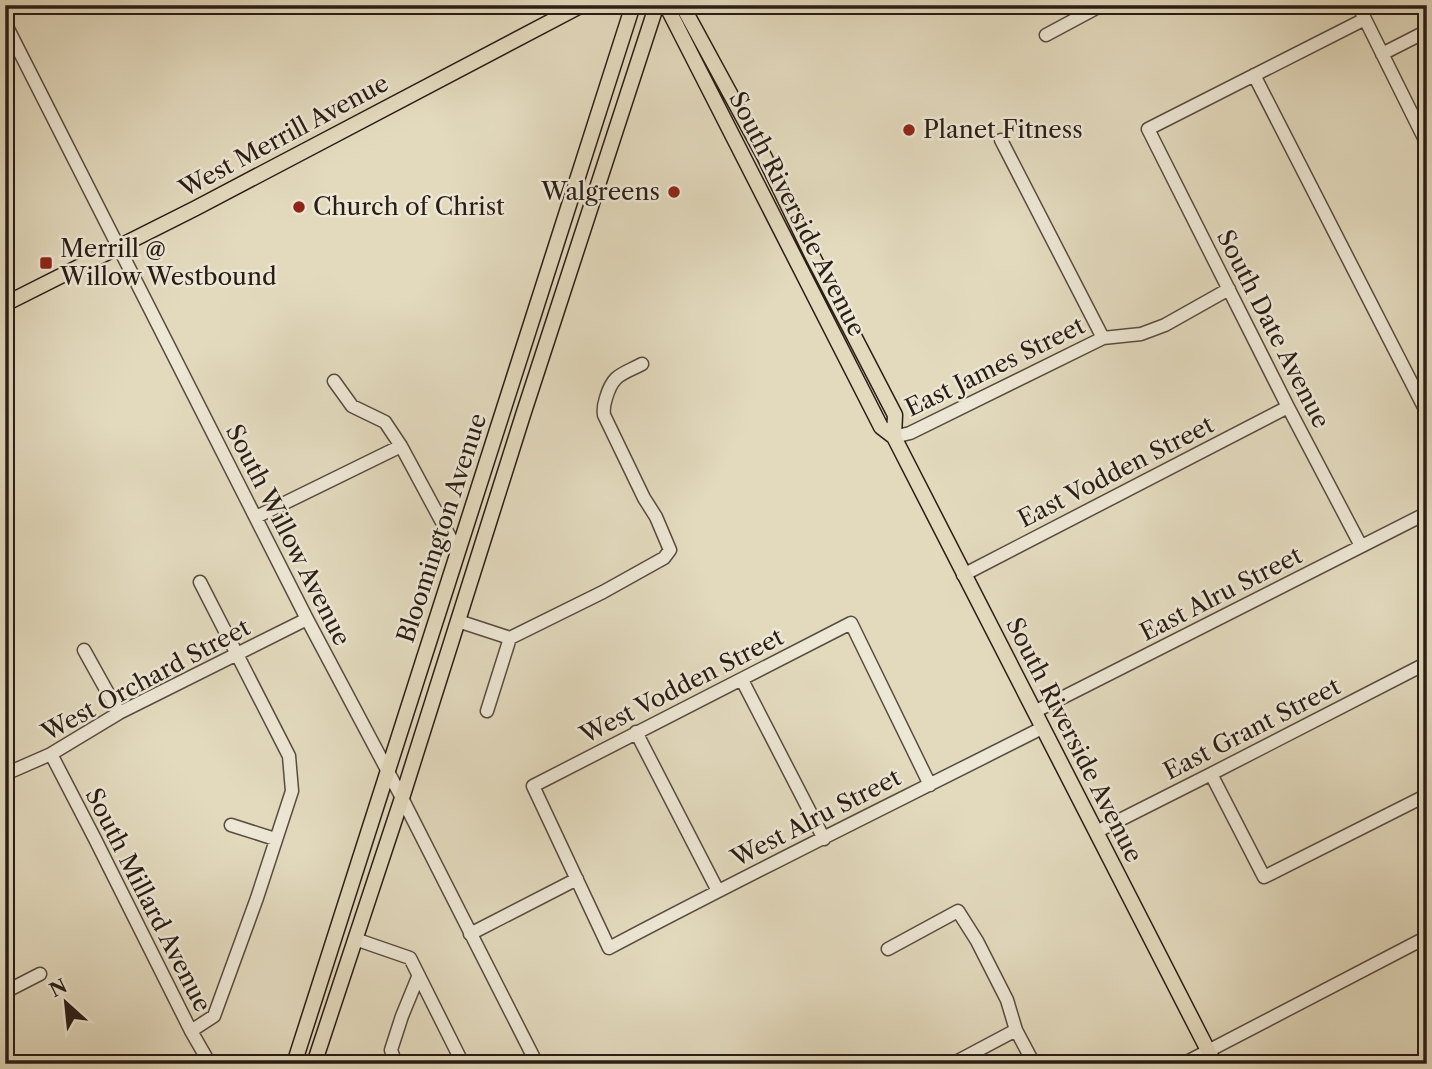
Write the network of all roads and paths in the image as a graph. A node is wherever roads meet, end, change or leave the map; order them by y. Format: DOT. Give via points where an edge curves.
graph roads {
  1 [pos="582,5"];
  2 [pos="632,5"];
  3 [pos="655,5"];
  4 [pos="666,5"];
  5 [pos="682,5"];
  6 [pos="1102,5"];
  7 [pos="1358,5"];
  8 [pos="1085,9"];
  9 [pos="1365,19"];
  10 [pos="5,23"];
  11 [pos="677,26"];
  12 [pos="1427,31"];
  13 [pos="1046,35"];
  14 [pos="643,45"];
  15 [pos="1382,54"];
  16 [pos="1254,75"];
  17 [pos="1001,140"];
  18 [pos="1427,144"];
  19 [pos="118,247"];
  20 [pos="1229,289"];
  21 [pos="5,304"];
  22 [pos="1103,338"];
  23 [pos="642,364"];
  24 [pos="334,381"];
  25 [pos="1288,407"];
  26 [pos="1427,413"];
  27 [pos="894,437"];
  28 [pos="401,446"];
  29 [pos="1427,513"];
  30 [pos="256,517"];
  31 [pos="1362,546"];
  32 [pos="458,552"];
  33 [pos="963,575"];
  34 [pos="200,582"];
  35 [pos="307,620"];
  36 [pos="458,621"];
  37 [pos="510,638"];
  38 [pos="85,650"];
  39 [pos="237,655"];
  40 [pos="1427,663"];
  41 [pos="742,680"];
  42 [pos="487,711"];
  43 [pos="1034,712"];
  44 [pos="119,713"];
  45 [pos="1042,728"];
  46 [pos="636,732"];
  47 [pos="51,754"];
  48 [pos="5,767"];
  49 [pos="387,770"];
  50 [pos="1211,774"];
  51 [pos="930,785"];
  52 [pos="1427,795"];
  53 [pos="402,798"];
  54 [pos="230,825"];
  55 [pos="1096,832"];
  56 [pos="824,838"];
  57 [pos="275,839"];
  58 [pos="577,880"];
  59 [pos="718,891"];
  60 [pos="470,934"];
  61 [pos="1427,937"];
  62 [pos="355,939"];
  63 [pos="887,948"];
  64 [pos="40,974"];
  65 [pos="418,977"];
  66 [pos="5,992"];
  67 [pos="1016,1030"];
  68 [pos="191,1031"];
  69 [pos="1212,1057"];
  70 [pos="209,1064"];
  71 [pos="294,1064"];
  72 [pos="314,1064"];
  73 [pos="396,1064"];
  74 [pos="463,1064"];
  75 [pos="537,1064"];
  76 [pos="952,1064"];
  77 [pos="1034,1064"];
  78 [pos="1183,1064"];
  1 -- 19 [label="main road, West Merrill Avenue"];
  2 -- 32 [label="main road, Bloomington Avenue"];
  3 -- 14 [label="main road, Bloomington Avenue"];
  4 -- 11 [label="main road, South Riverside Avenue"];
  5 -- 27 [label="main road, South Riverside Avenue" via="895,415"];
  6 -- 8 [label="street"];
  7 -- 9 [label="street"];
  8 -- 13 [label="street"];
  9 -- 15 [label="street"];
  9 -- 16 [label="street"];
  10 -- 19 [label="street, South Willow Avenue"];
  11 -- 14 [label="main road" via="663,27"];
  11 -- 27 [label="main road, South Riverside Avenue" via="880,427"];
  12 -- 15 [label="street"];
  14 -- 36 [label="main road, Bloomington Avenue"];
  15 -- 18 [label="street"];
  16 -- 20 [label="street, South Date Avenue" via="1148,129"];
  16 -- 26 [label="street"];
  17 -- 22 [label="street"];
  19 -- 21 [label="main road, West Merrill Avenue"];
  19 -- 30 [label="street, South Willow Avenue"];
  20 -- 22 [label="street, East James Street" via="1165,325 1141,334"];
  20 -- 25 [label="street, South Date Avenue"];
  22 -- 27 [label="street, East James Street"];
  23 -- 37 [label="street" via="610,384 604,415 670,550 664,558 603,592"];
  24 -- 28 [label="street" via="352,406 385,422"];
  25 -- 31 [label="street, South Date Avenue"];
  25 -- 33 [label="street, East Vodden Street"];
  27 -- 33 [label="main road, South Riverside Avenue"];
  28 -- 30 [label="street"];
  28 -- 32 [label="street"];
  29 -- 31 [label="street, East Alru Street"];
  30 -- 35 [label="street, South Willow Avenue"];
  31 -- 43 [label="street, East Alru Street"];
  32 -- 49 [label="main road, Bloomington Avenue"];
  33 -- 43 [label="main road, South Riverside Avenue"];
  34 -- 39 [label="street"];
  35 -- 39 [label="street, West Orchard Street"];
  35 -- 49 [label="street, South Willow Avenue"];
  36 -- 37 [label="street"];
  36 -- 53 [label="main road, Bloomington Avenue"];
  37 -- 42 [label="street"];
  38 -- 44 [label="street"];
  39 -- 44 [label="street, West Orchard Street"];
  39 -- 57 [label="street" via="289,756 292,791"];
  40 -- 50 [label="street, East Grant Street"];
  41 -- 46 [label="street, West Vodden Street"];
  41 -- 51 [label="street, West Vodden Street" via="851,623"];
  41 -- 56 [label="street"];
  43 -- 45 [label="main road, South Riverside Avenue"];
  44 -- 47 [label="street, West Orchard Street"];
  45 -- 51 [label="street, West Alru Street"];
  45 -- 55 [label="main road, South Riverside Avenue"];
  46 -- 58 [label="street, West Vodden Street" via="533,786"];
  46 -- 59 [label="street"];
  47 -- 48 [label="street, West Orchard Street" via="10,772"];
  47 -- 68 [label="street, South Millard Avenue"];
  49 -- 53 [label="street, South Willow Avenue"];
  49 -- 71 [label="main road, Bloomington Avenue"];
  50 -- 52 [label="street" via="1264,877"];
  50 -- 55 [label="street, East Grant Street"];
  51 -- 56 [label="street, West Alru Street"];
  53 -- 60 [label="street, South Willow Avenue"];
  53 -- 62 [label="main road, Bloomington Avenue"];
  54 -- 57 [label="street"];
  55 -- 69 [label="main road, South Riverside Avenue"];
  56 -- 59 [label="street, West Alru Street"];
  57 -- 68 [label="street" via="214,1016"];
  58 -- 59 [label="street, West Alru Street" via="609,948"];
  58 -- 60 [label="street"];
  60 -- 75 [label="street, South Willow Avenue"];
  61 -- 69 [label="street"];
  62 -- 65 [label="street" via="410,958"];
  62 -- 72 [label="main road, Bloomington Avenue"];
  63 -- 67 [label="street" via="958,911 1007,1000"];
  64 -- 66 [label="street"];
  65 -- 73 [label="street" via="391,1050"];
  65 -- 74 [label="street"];
  67 -- 76 [label="street"];
  67 -- 77 [label="street"];
  68 -- 70 [label="street, South Millard Avenue"];
  69 -- 78 [label="street"];
}
